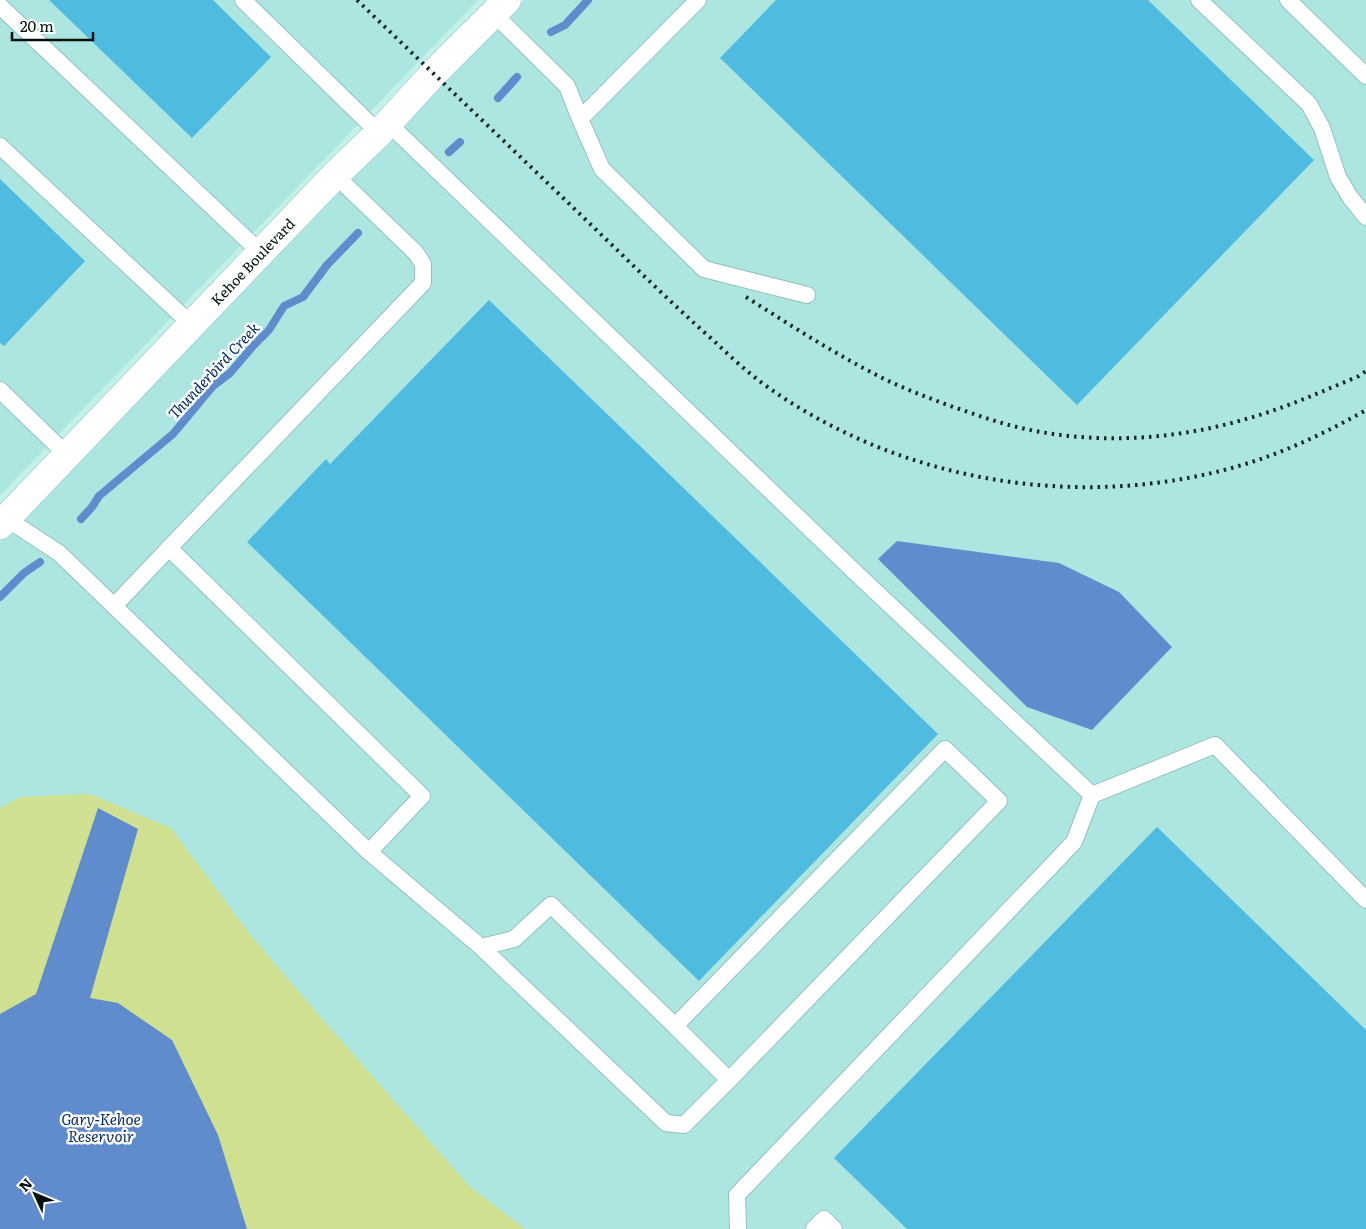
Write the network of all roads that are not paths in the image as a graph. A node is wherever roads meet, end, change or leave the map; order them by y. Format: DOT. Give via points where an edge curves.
graph roads {
  1 [pos="243,0"];
  2 [pos="698,0"];
  3 [pos="1200,0"];
  4 [pos="1288,0"];
  5 [pos="0,6"];
  6 [pos="500,7"];
  7 [pos="1366,76"];
  8 [pos="580,119"];
  9 [pos="384,128"];
  10 [pos="0,146"];
  11 [pos="335,175"];
  12 [pos="1366,216"];
  13 [pos="261,253"];
  14 [pos="807,295"];
  15 [pos="192,325"];
  16 [pos="0,390"];
  17 [pos="68,456"];
  18 [pos="2,519"];
  19 [pos="169,548"];
  20 [pos="114,606"];
  21 [pos="1092,795"];
  22 [pos="369,852"];
  23 [pos="1366,900"];
  24 [pos="481,947"];
  25 [pos="675,1026"];
  26 [pos="729,1080"];
  27 [pos="738,1229"];
  28 [pos="814,1229"];
  29 [pos="834,1229"];
  1 -- 9 [label="lane"];
  2 -- 8 [label="lane"];
  3 -- 12 [label="lane" via="1309,104 1322,128 1338,177"];
  4 -- 7 [label="lane"];
  5 -- 13 [label="lane"];
  6 -- 8 [label="lane" via="567,86"];
  6 -- 9 [label="street, Kehoe Boulevard"];
  8 -- 14 [label="lane" via="602,169 704,269"];
  9 -- 11 [label="street, Kehoe Boulevard"];
  9 -- 21 [label="lane"];
  10 -- 15 [label="lane"];
  11 -- 13 [label="street, Kehoe Boulevard"];
  11 -- 19 [label="lane" via="416,253 423,264 423,283"];
  13 -- 15 [label="street, Kehoe Boulevard"];
  15 -- 17 [label="street, Kehoe Boulevard"];
  16 -- 17 [label="lane"];
  17 -- 18 [label="street, Kehoe Boulevard"];
  18 -- 20 [label="lane" via="59,553"];
  19 -- 20 [label="lane"];
  19 -- 22 [label="lane" via="422,796"];
  20 -- 22 [label="lane"];
  21 -- 23 [label="lane" via="1215,745"];
  21 -- 27 [label="lane" via="1074,842 737,1195"];
  22 -- 24 [label="lane"];
  24 -- 25 [label="lane" via="514,939 551,905"];
  24 -- 26 [label="lane" via="666,1123 684,1125"];
  25 -- 26 [label="lane"];
  25 -- 26 [label="lane" via="944,749 1000,801"];
  28 -- 29 [label="lane" via="824,1219"];
}
